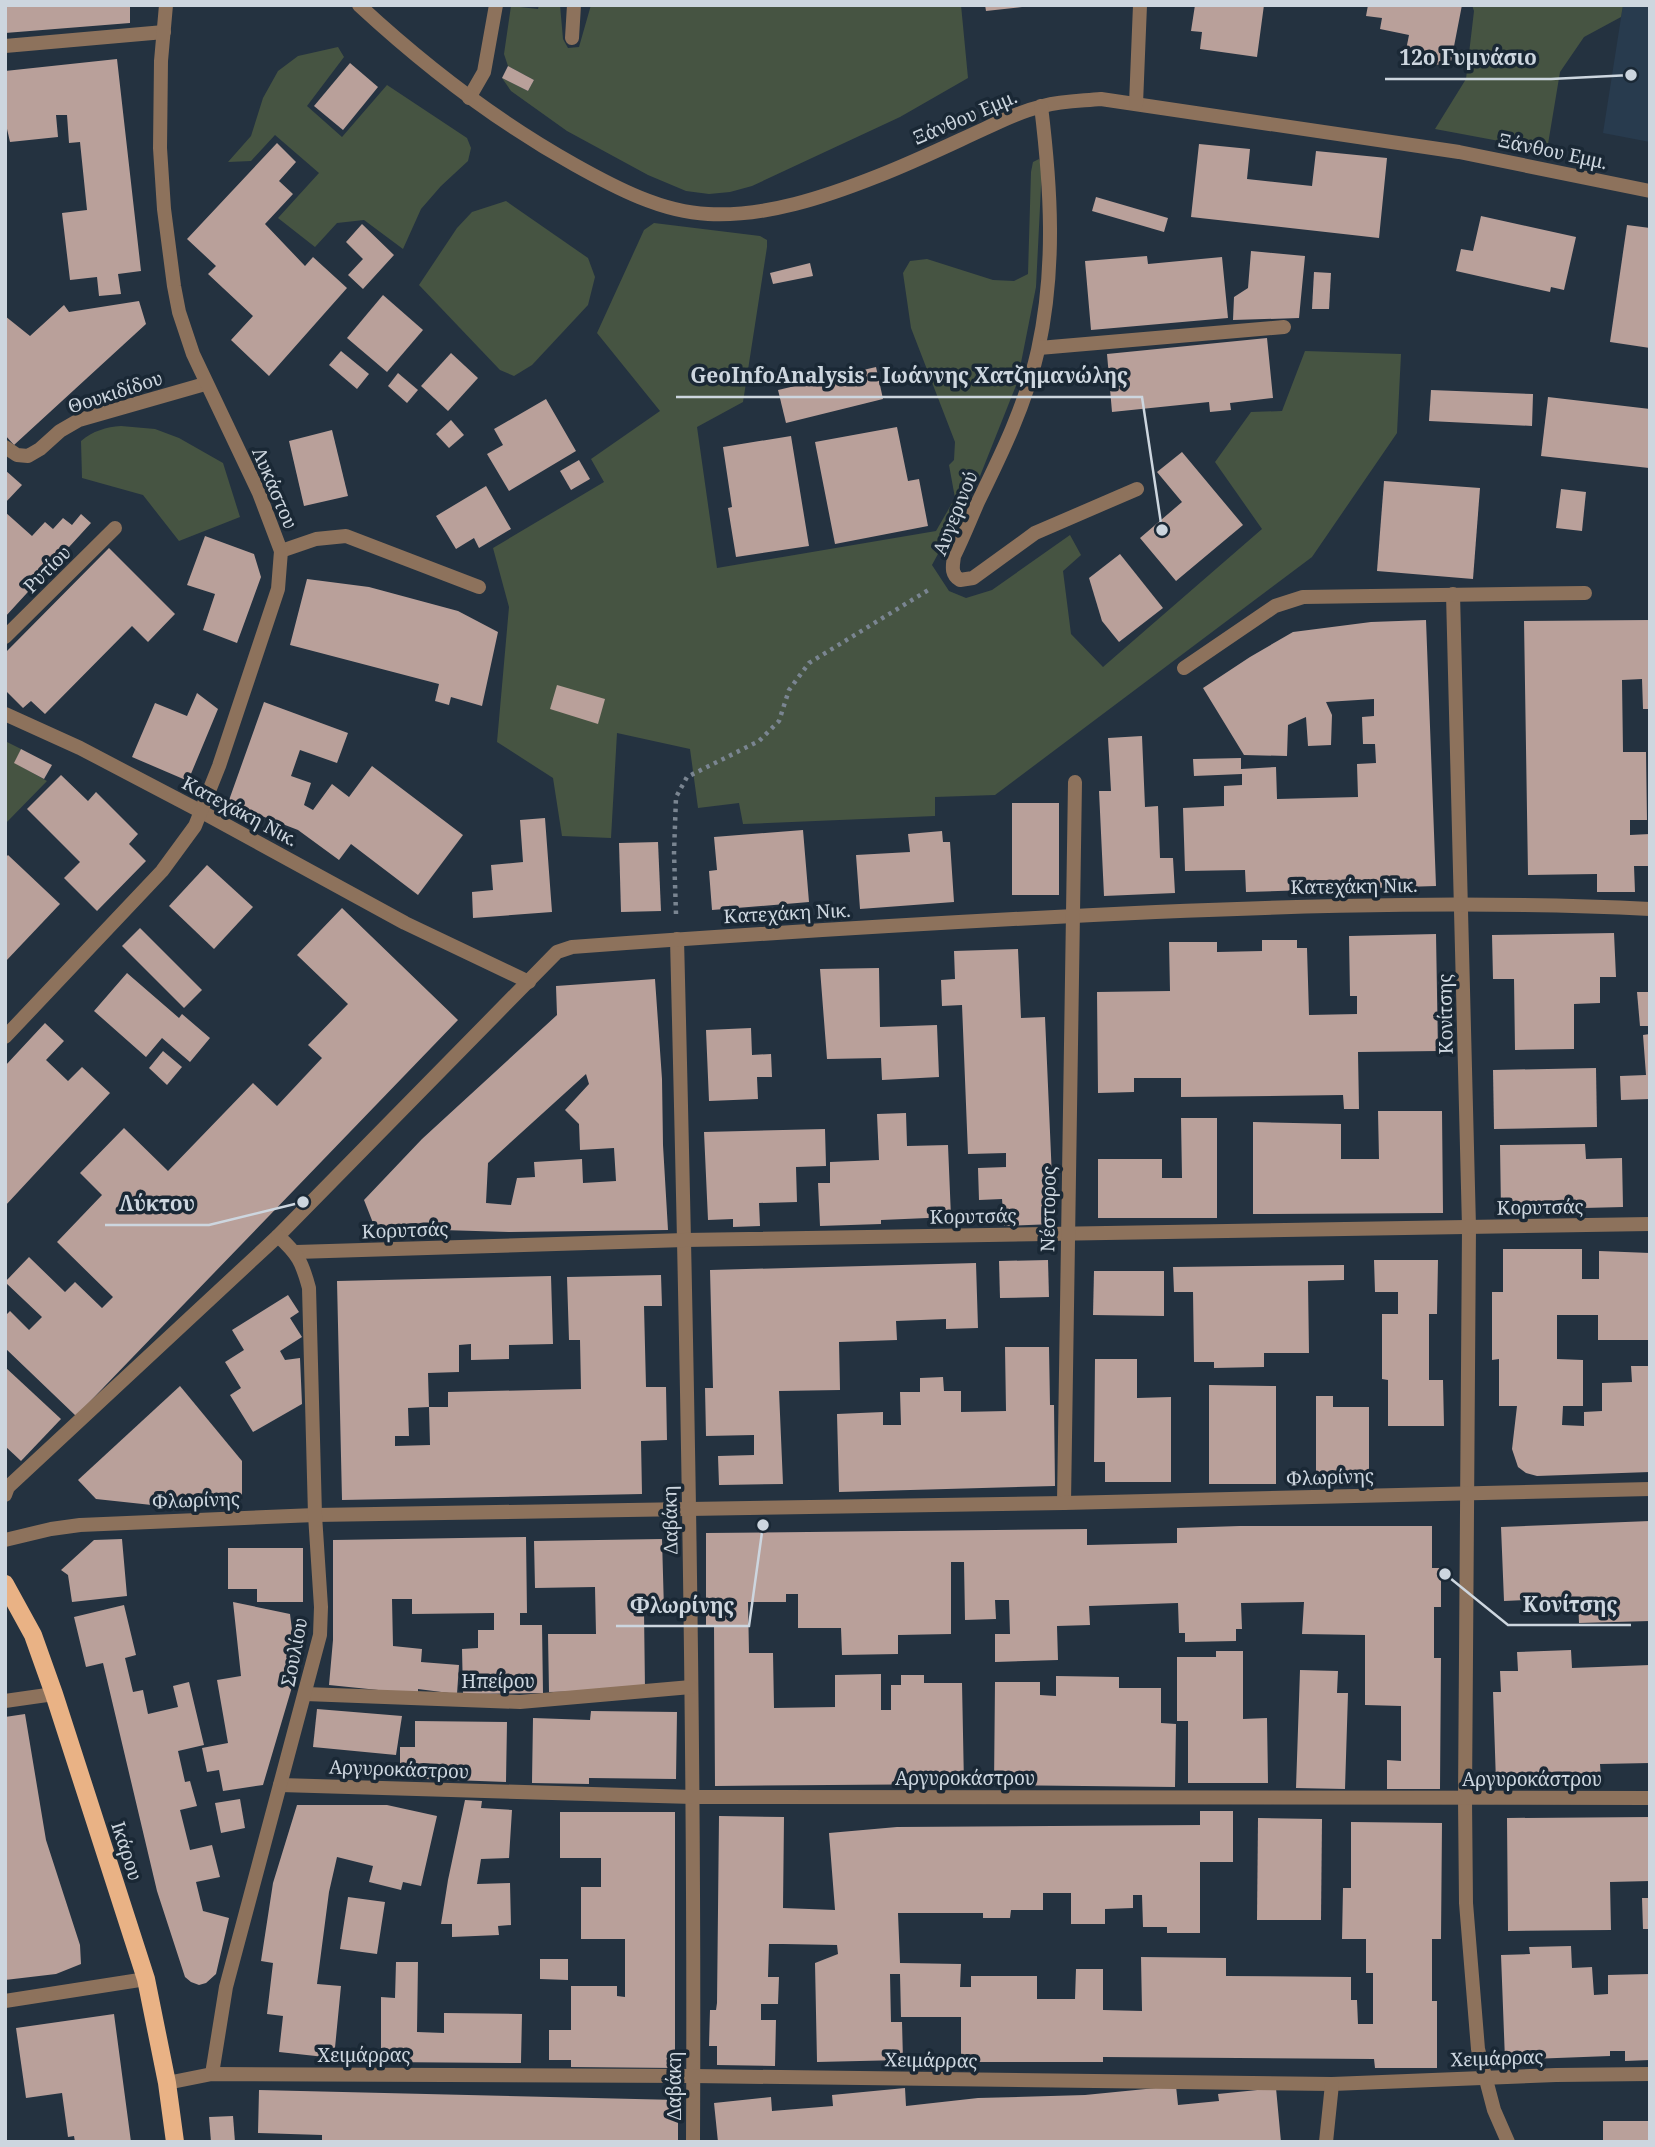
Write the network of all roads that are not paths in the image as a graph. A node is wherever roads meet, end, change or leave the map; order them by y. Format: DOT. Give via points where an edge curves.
graph roads {
  1 [pos="166,5"];
  2 [pos="359,5"];
  3 [pos="496,5"];
  4 [pos="574,5"];
  5 [pos="1140,5"];
  6 [pos="163,32"];
  7 [pos="572,38"];
  8 [pos="5,46"];
  9 [pos="469,98"];
  10 [pos="1136,104"];
  11 [pos="1041,106"];
  12 [pos="1650,191"];
  13 [pos="1284,327"];
  14 [pos="1039,348"];
  15 [pos="205,384"];
  16 [pos="5,447"];
  17 [pos="1137,489"];
  18 [pos="115,528"];
  19 [pos="281,551"];
  20 [pos="479,587"];
  21 [pos="1585,593"];
  22 [pos="1453,594"];
  23 [pos="5,637"];
  24 [pos="1184,668"];
  25 [pos="5,714"];
  26 [pos="1075,782"];
  27 [pos="202,812"];
  28 [pos="1462,903"];
  29 [pos="1650,909"];
  30 [pos="1073,916"];
  31 [pos="677,939"];
  32 [pos="529,982"];
  33 [pos="5,1037"];
  34 [pos="1650,1224"];
  35 [pos="1469,1227"];
  36 [pos="1066,1234"];
  37 [pos="278,1236"];
  38 [pos="685,1240"];
  39 [pos="296,1252"];
  40 [pos="6,1488"];
  41 [pos="1650,1489"];
  42 [pos="1467,1492"];
  43 [pos="1064,1503"];
  44 [pos="689,1508"];
  45 [pos="315,1515"];
  46 [pos="5,1540"];
  47 [pos="5,1584"];
  48 [pos="691,1687"];
  49 [pos="54,1694"];
  50 [pos="305,1694"];
  51 [pos="5,1701"];
  52 [pos="281,1785"];
  53 [pos="693,1797"];
  54 [pos="1650,1798"];
  55 [pos="1465,1799"];
  56 [pos="146,1979"];
  57 [pos="5,2001"];
  58 [pos="212,2074"];
  59 [pos="1650,2074"];
  60 [pos="693,2076"];
  61 [pos="1484,2077"];
  62 [pos="167,2083"];
  63 [pos="1332,2084"];
  64 [pos="175,2142"];
  65 [pos="693,2142"];
  66 [pos="1326,2142"];
  67 [pos="1508,2142"];
  1 -- 6 [label="street, Λυκάστου"];
  2 -- 9 [label="street, Ξάνθου Εμμ."];
  3 -- 9 [label="street" via="484,72"];
  4 -- 7 [label="street"];
  5 -- 10 [label="street"];
  6 -- 8 [label="street"];
  6 -- 15 [label="street, Λυκάστου" via="159,114 164,209 179,312"];
  9 -- 11 [label="street, Ξάνθου Εμμ." via="602,180 663,205 710,214 809,201"];
  10 -- 11 [label="street, Ξάνθου Εμμ." via="1101,100"];
  10 -- 12 [label="street, Ξάνθου Εμμ." via="1460,152"];
  11 -- 14 [label="street, Αυγερινού" via="1051,225"];
  13 -- 14 [label="street"];
  14 -- 17 [label="street, Αυγερινού" via="1014,426 954,556 954,572 960,580 974,578 1035,533"];
  15 -- 16 [label="street, Θουκιδίδου" via="86,417 28,456"];
  15 -- 19 [label="street, Λυκάστου" via="259,493"];
  18 -- 23 [label="street, Ρυτίου"];
  19 -- 20 [label="street" via="316,538 345,536"];
  19 -- 27 [label="street, Λυκάστου" via="278,589"];
  21 -- 22 [label="street"];
  22 -- 24 [label="street" via="1323,595 1289,600"];
  22 -- 28 [label="street, Κονίτσης"];
  25 -- 27 [label="street, Κατεχάκη Νικ."];
  26 -- 30 [label="street, Νέστορος"];
  27 -- 32 [label="street, Κατεχάκη Νικ." via="405,923"];
  27 -- 33 [label="street, Λυκάστου" via="162,871"];
  28 -- 29 [label="street, Κατεχάκη Νικ."];
  28 -- 30 [label="street, Κατεχάκη Νικ."];
  28 -- 35 [label="street, Κονίτσης"];
  30 -- 31 [label="street, Κατεχάκη Νικ."];
  30 -- 36 [label="street, Νέστορος"];
  31 -- 32 [label="street, Κατεχάκη Νικ." via="572,947 557,952"];
  31 -- 38 [label="street, Δαβάκη"];
  32 -- 37 [label="street"];
  34 -- 35 [label="street, Κορυτσάς"];
  35 -- 36 [label="street, Κορυτσάς"];
  35 -- 42 [label="street, Κονίτσης"];
  36 -- 38 [label="street, Κορυτσάς"];
  36 -- 43 [label="street, Νέστορος"];
  37 -- 39 [label="street, Σουλίου"];
  37 -- 40 [label="street"];
  38 -- 39 [label="street, Κορυτσάς"];
  38 -- 44 [label="street, Δαβάκη"];
  39 -- 45 [label="street, Σουλίου" via="309,1288"];
  41 -- 42 [label="street, Φλωρίνης"];
  42 -- 43 [label="street, Φλωρίνης"];
  42 -- 55 [label="street, Κονίτσης"];
  43 -- 44 [label="street, Φλωρίνης"];
  44 -- 45 [label="street, Φλωρίνης"];
  44 -- 48 [label="street, Δαβάκη"];
  45 -- 46 [label="street, Φλωρίνης" via="80,1525"];
  45 -- 50 [label="street, Σουλίου" via="320,1635"];
  47 -- 49 [label="main road, Ικάρου" via="33,1635"];
  48 -- 50 [label="street, Ηπείρου" via="520,1702"];
  48 -- 53 [label="street, Δαβάκη"];
  49 -- 51 [label="street"];
  49 -- 56 [label="main road, Ικάρου"];
  50 -- 52 [label="street, Σουλίου"];
  52 -- 53 [label="street, Αργυροκάστρου"];
  52 -- 58 [label="street, Σουλίου" via="226,1987"];
  53 -- 55 [label="street, Αργυροκάστρου"];
  53 -- 60 [label="street, Δαβάκη"];
  54 -- 55 [label="street, Αργυροκάστρου"];
  55 -- 61 [label="street, Κονίτσης" via="1471,1986"];
  56 -- 57 [label="street"];
  56 -- 62 [label="main road, Ικάρου"];
  58 -- 60 [label="street, Χειμάρρας"];
  58 -- 62 [label="street, Χειμάρρας"];
  59 -- 61 [label="street, Χειμάρρας"];
  60 -- 63 [label="street, Χειμάρρας"];
  60 -- 65 [label="street, Δαβάκη"];
  61 -- 63 [label="street, Χειμάρρας"];
  61 -- 67 [label="street, Κονίτσης"];
  62 -- 64 [label="main road, Ικάρου"];
  63 -- 66 [label="street"];
}
